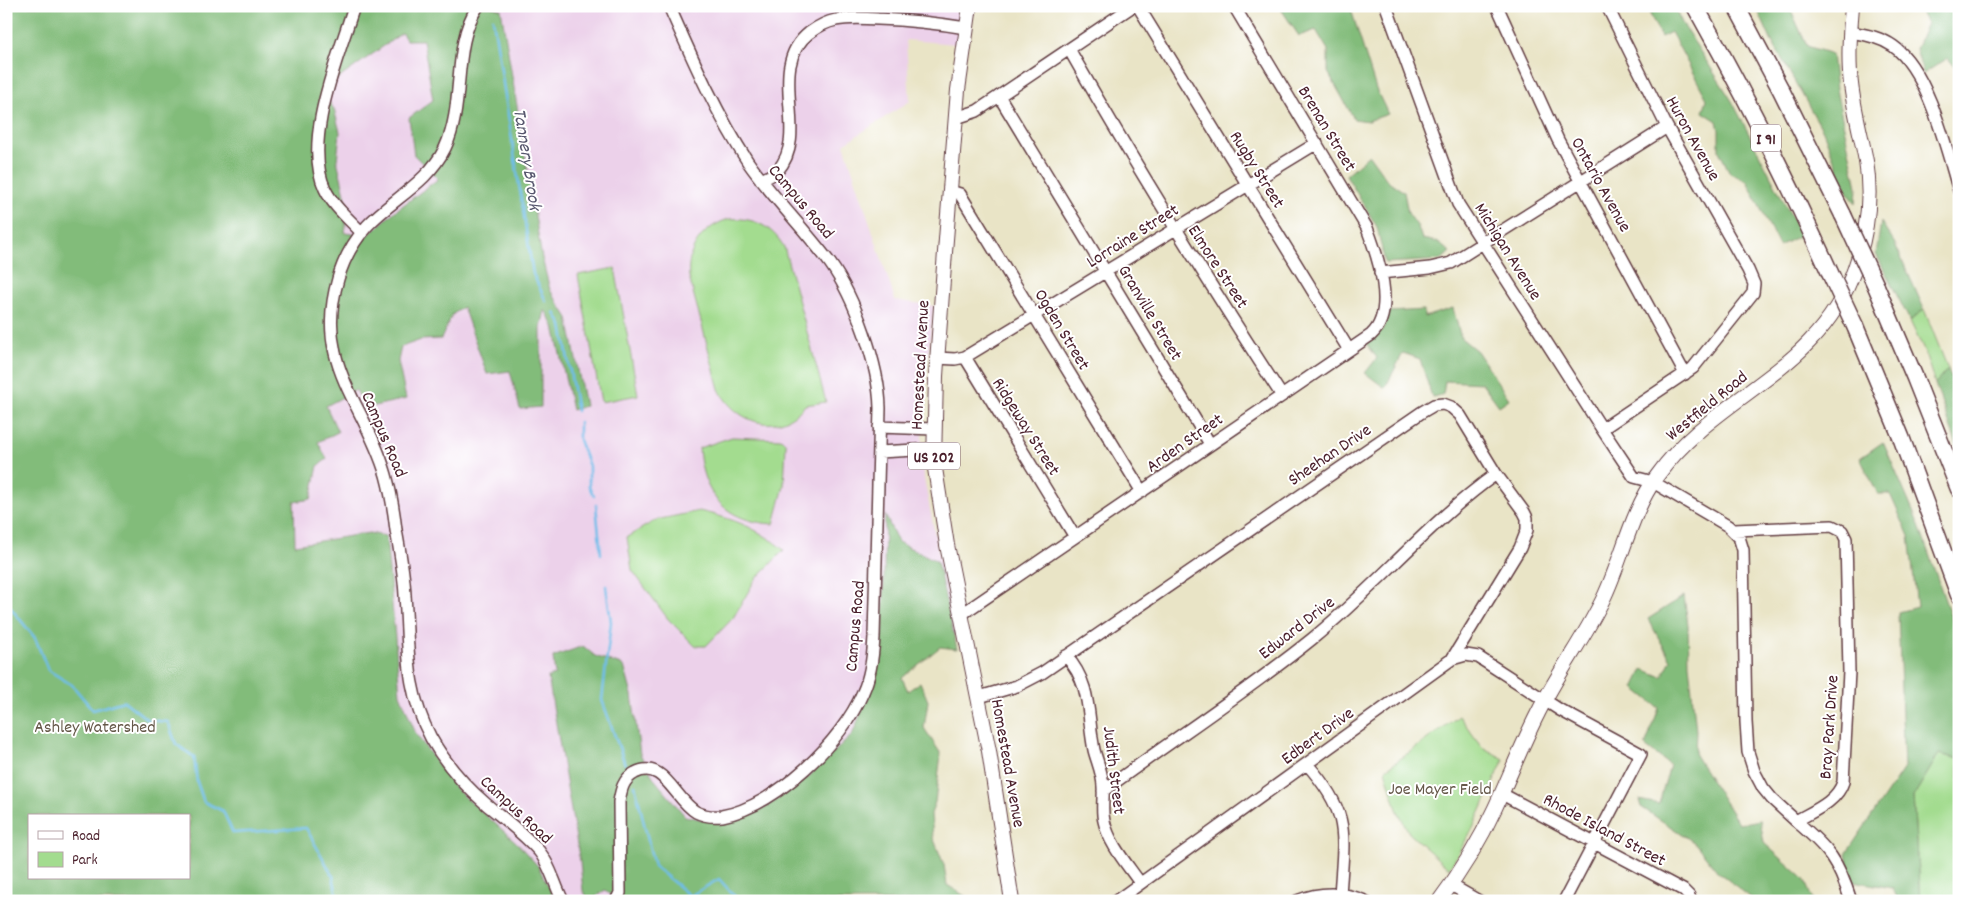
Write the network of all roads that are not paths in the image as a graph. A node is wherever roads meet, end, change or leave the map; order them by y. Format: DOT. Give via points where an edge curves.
graph roads {
  1 [pos="354,6"];
  2 [pos="478,6"];
  3 [pos="669,6"];
  4 [pos="970,6"];
  5 [pos="1133,6"];
  6 [pos="1138,6"];
  7 [pos="1234,6"];
  8 [pos="1386,6"];
  9 [pos="1497,6"];
  10 [pos="1607,6"];
  11 [pos="1695,6"];
  12 [pos="1736,6"];
  13 [pos="1852,6"];
  14 [pos="966,28"];
  15 [pos="1850,32"];
  16 [pos="1069,49"];
  17 [pos="998,96"];
  18 [pos="956,118"];
  19 [pos="1667,127"];
  20 [pos="1317,143"];
  21 [pos="762,180"];
  22 [pos="1581,181"];
  23 [pos="1247,185"];
  24 [pos="950,191"];
  25 [pos="1959,191"];
  26 [pos="1174,229"];
  27 [pos="362,232"];
  28 [pos="1484,243"];
  29 [pos="1106,271"];
  30 [pos="1380,273"];
  31 [pos="1035,315"];
  32 [pos="1348,350"];
  33 [pos="965,357"];
  34 [pos="937,358"];
  35 [pos="1686,374"];
  36 [pos="1282,396"];
  37 [pos="879,427"];
  38 [pos="934,429"];
  39 [pos="1602,429"];
  40 [pos="1210,444"];
  41 [pos="934,449"];
  42 [pos="879,452"];
  43 [pos="1496,474"];
  44 [pos="1652,482"];
  45 [pos="1959,489"];
  46 [pos="1142,492"];
  47 [pos="1734,530"];
  48 [pos="1075,537"];
  49 [pos="1959,595"];
  50 [pos="962,614"];
  51 [pos="1066,656"];
  52 [pos="1452,659"];
  53 [pos="979,696"];
  54 [pos="1545,699"];
  55 [pos="1307,764"];
  56 [pos="1103,791"];
  57 [pos="1502,794"];
  58 [pos="1796,821"];
  59 [pos="1595,843"];
  60 [pos="619,878"];
  61 [pos="1140,883"];
  62 [pos="1450,885"];
  63 [pos="1340,894"];
  64 [pos="1690,899"];
  65 [pos="563,900"];
  66 [pos="607,901"];
  67 [pos="616,901"];
  68 [pos="1012,901"];
  69 [pos="1116,901"];
  70 [pos="1297,901"];
  71 [pos="1364,901"];
  72 [pos="1439,901"];
  73 [pos="1479,901"];
  74 [pos="1564,901"];
  75 [pos="1851,901"];
  1 -- 27 [label="street" via="319,124 316,158 327,193"];
  2 -- 27 [label="street, Campus Road" via="465,38 453,124 443,151 423,177"];
  3 -- 21 [label="street, Campus Road" via="712,100"];
  4 -- 14 [label="main road, Homestead Avenue / US 202"];
  5 -- 16 [label="street"];
  6 -- 23 [label="street, Rugby Street"];
  7 -- 20 [label="street, Brenan Street"];
  8 -- 28 [label="street, Michigan Avenue" via="1458,204"];
  9 -- 22 [label="street, Ontario Avenue" via="1558,140"];
  10 -- 19 [label="street, Huron Avenue"];
  11 -- 49 [label="highway, I 91, bridge" via="1779,164 1855,326 1910,461"];
  12 -- 45 [label="highway, I 91, bridge" via="1795,116 1876,286"];
  13 -- 15 [label="main road, Westfield Road"];
  14 -- 18 [label="main road, Homestead Avenue / US 202"];
  14 -- 21 [label="street" via="853,18 833,20 812,31 798,44 791,60 787,154 777,171"];
  15 -- 25 [label="street" via="1887,42 1910,62 1932,109"];
  15 -- 44 [label="main road, Westfield Road" via="1850,82 1866,160 1868,196 1864,235 1849,283 1826,323 1807,346 1782,369 1693,436"];
  16 -- 17 [label="street"];
  16 -- 26 [label="street, Elmore Street"];
  17 -- 18 [label="street" via="977,111"];
  17 -- 29 [label="street, Granville Street"];
  18 -- 24 [label="main road, Homestead Avenue / US 202"];
  19 -- 22 [label="street"];
  19 -- 35 [label="street, Huron Avenue" via="1746,265 1754,285 1753,293"];
  20 -- 23 [label="street, Lorraine Street"];
  20 -- 30 [label="street, Brenan Street" via="1367,228"];
  21 -- 37 [label="street, Campus Road" via="825,256 848,293 876,373 880,396"];
  22 -- 28 [label="street"];
  22 -- 35 [label="street, Ontario Avenue"];
  23 -- 26 [label="street, Lorraine Street"];
  23 -- 32 [label="street, Rugby Street"];
  24 -- 31 [label="street, Ogden Street" via="960,194"];
  24 -- 34 [label="main road, Homestead Avenue / US 202"];
  26 -- 29 [label="street, Lorraine Street"];
  26 -- 36 [label="street, Elmore Street"];
  27 -- 65 [label="street, Campus Road" via="338,279 332,315 333,340 341,374 380,457 392,498 404,580 408,659 414,698 428,731 449,765 468,788 541,854 552,871"];
  28 -- 30 [label="street" via="1442,266"];
  28 -- 39 [label="street, Michigan Avenue"];
  29 -- 31 [label="street, Lorraine Street"];
  29 -- 40 [label="street, Granville Street"];
  30 -- 32 [label="street, Arden Street" via="1384,305 1382,321 1371,335"];
  31 -- 33 [label="street, Lorraine Street"];
  31 -- 46 [label="street, Ogden Street"];
  32 -- 36 [label="street, Arden Street"];
  33 -- 34 [label="street"];
  33 -- 48 [label="street, Ridgeway Street"];
  34 -- 38 [label="main road, Homestead Avenue / US 202"];
  35 -- 39 [label="street"];
  36 -- 40 [label="street, Arden Street"];
  37 -- 38 [label="street"];
  37 -- 42 [label="street, Campus Road"];
  38 -- 41 [label="main road, Homestead Avenue / US 202"];
  39 -- 44 [label="street, Michigan Avenue" via="1634,477"];
  40 -- 46 [label="street, Arden Street"];
  41 -- 42 [label="street"];
  41 -- 50 [label="main road, Homestead Avenue / US 202" via="940,510"];
  42 -- 60 [label="street, Campus Road" via="873,653 864,690 853,711 827,748 797,775 758,802 727,815 715,817 696,812 654,771 645,769 631,775 622,788 619,802"];
  43 -- 51 [label="street, Sheehan Drive" via="1460,416 1447,405 1434,405"];
  43 -- 52 [label="street, Sheehan Drive" via="1524,512 1527,530 1515,558"];
  43 -- 56 [label="street, Edward Drive" via="1471,492 1311,640"];
  44 -- 47 [label="street"];
  44 -- 54 [label="main road, Westfield Road" via="1635,515 1604,597"];
  46 -- 48 [label="street, Arden Street"];
  47 -- 58 [label="street" via="1743,550 1749,759 1767,794"];
  47 -- 58 [label="street, Bray Park Drive" via="1832,526 1842,531 1846,538 1849,672 1843,782 1834,797"];
  48 -- 50 [label="street, Arden Street"];
  50 -- 53 [label="main road, Homestead Avenue / US 202"];
  51 -- 53 [label="street, Sheehan Drive" via="1023,683"];
  51 -- 56 [label="street, Judith Street" via="1078,673 1088,701"];
  52 -- 54 [label="street" via="1466,655 1478,657"];
  52 -- 55 [label="street, Edbert Drive"];
  53 -- 68 [label="main road, Homestead Avenue / US 202"];
  54 -- 57 [label="main road, Westfield Road"];
  54 -- 59 [label="street" via="1641,754"];
  55 -- 61 [label="street, Edbert Drive"];
  55 -- 63 [label="street" via="1327,790 1341,818 1344,847"];
  56 -- 61 [label="street, Judith Street" via="1102,811 1106,830"];
  57 -- 59 [label="street, Rhode Island Street"];
  57 -- 62 [label="main road, Westfield Road" via="1480,838"];
  58 -- 75 [label="street" via="1833,856"];
  59 -- 64 [label="street, Rhode Island Street" via="1683,890"];
  59 -- 74 [label="street"];
  60 -- 66 [label="street, Campus Road"];
  60 -- 67 [label="street, Campus Road" via="620,893"];
  61 -- 69 [label="street, Edbert Drive"];
  62 -- 72 [label="main road, Westfield Road"];
  62 -- 73 [label="street"];
  63 -- 70 [label="street"];
  63 -- 71 [label="street"];
}
